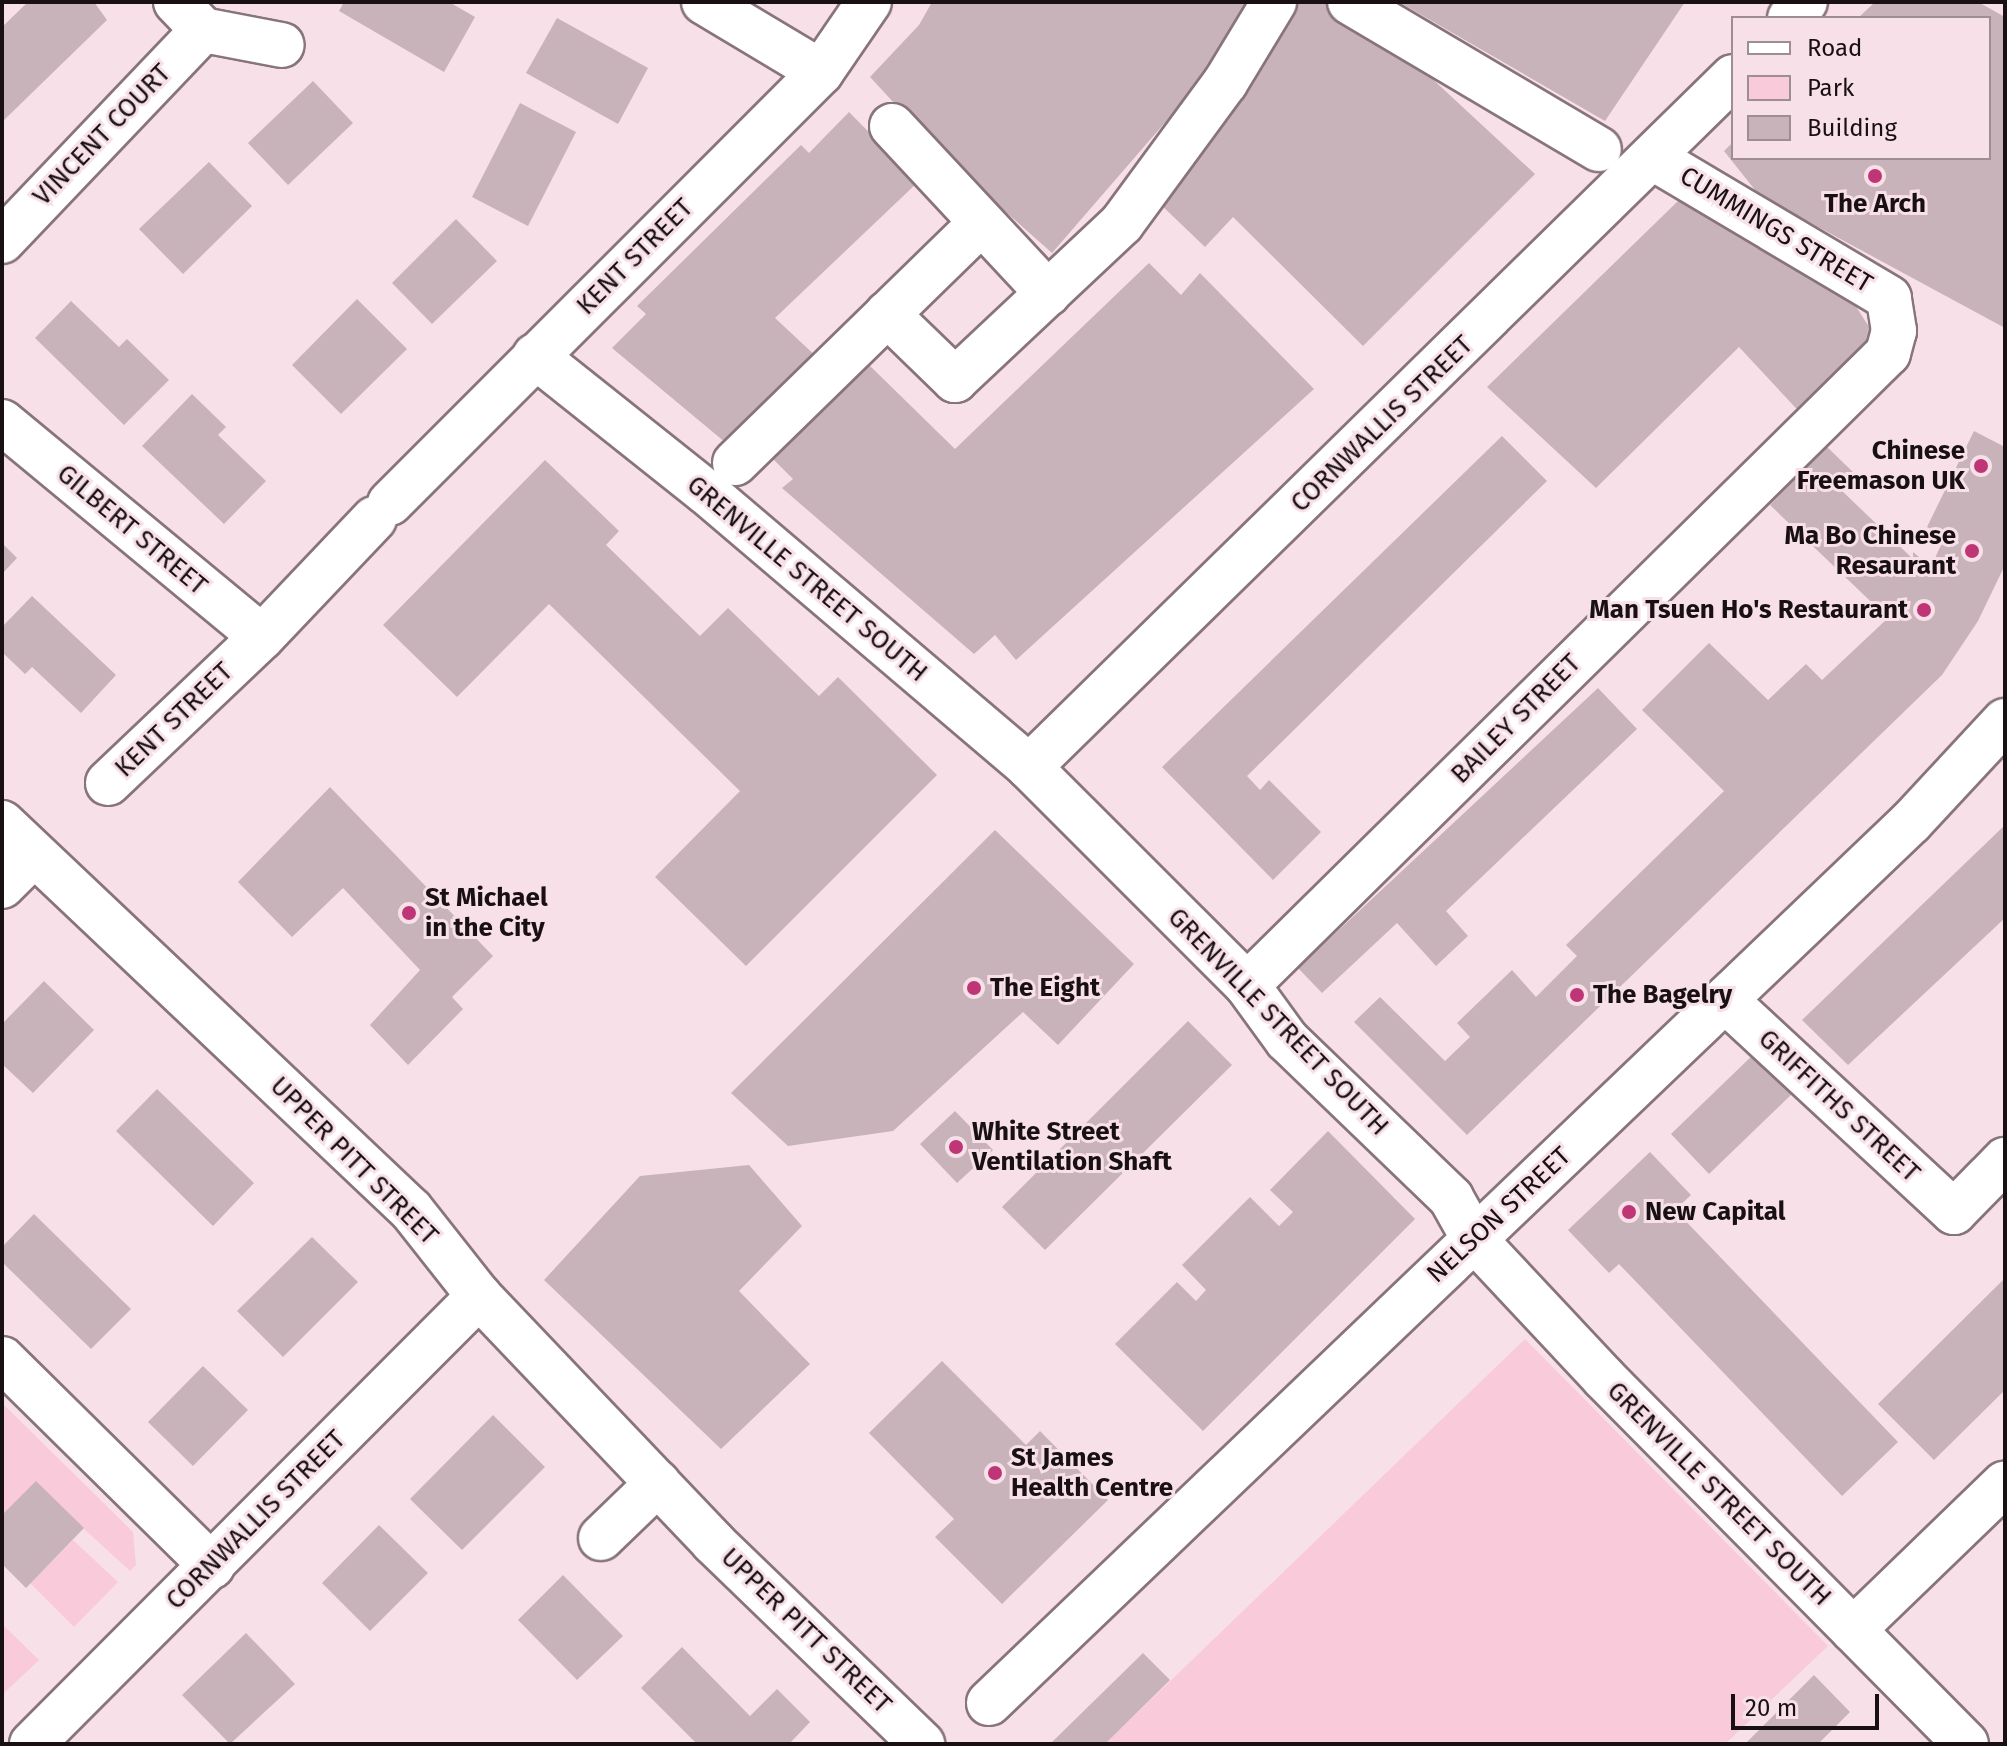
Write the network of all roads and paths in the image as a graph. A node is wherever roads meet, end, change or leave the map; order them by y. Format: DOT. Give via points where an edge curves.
graph roads {
  1 [pos="704,2"];
  2 [pos="869,2"];
  3 [pos="1274,2"];
  4 [pos="1350,2"];
  5 [pos="189,16"];
  6 [pos="282,45"];
  7 [pos="821,72"];
  8 [pos="1731,79"];
  9 [pos="892,126"];
  10 [pos="1599,149"];
  11 [pos="1655,159"];
  12 [pos="981,223"];
  13 [pos="2,241"];
  14 [pos="1048,293"];
  15 [pos="887,314"];
  16 [pos="1888,353"];
  17 [pos="535,356"];
  18 [pos="2,422"];
  19 [pos="735,463"];
  20 [pos="262,637"];
  21 [pos="2005,721"];
  22 [pos="1029,767"];
  23 [pos="108,783"];
  24 [pos="2,823"];
  25 [pos="34,854"];
  26 [pos="2,886"];
  27 [pos="1247,985"];
  28 [pos="1725,1000"];
  29 [pos="2005,1160"];
  30 [pos="1474,1239"];
  31 [pos="479,1296"];
  32 [pos="2,1359"];
  33 [pos="658,1483"];
  34 [pos="2005,1483"];
  35 [pos="601,1538"];
  36 [pos="212,1566"];
  37 [pos="1853,1630"];
  38 [pos="989,1703"];
  39 [pos="32,1744"];
  40 [pos="922,1744"];
  41 [pos="1966,1744"];
  1 -- 7 [label="street"];
  2 -- 7 [label="street, KENT STREET"];
  3 -- 14 [label="street" via="1225,83 1122,223"];
  4 -- 10 [label="street"];
  5 -- 6 [label="street, VINCENT COURT"];
  5 -- 13 [label="street, VINCENT COURT"];
  7 -- 17 [label="street, KENT STREET"];
  8 -- 11 [label="street, CORNWALLIS STREET"];
  9 -- 12 [label="street"];
  11 -- 16 [label="street, CUMMINGS STREET" via="1889,298 1894,331"];
  11 -- 22 [label="street, CORNWALLIS STREET"];
  12 -- 14 [label="street"];
  12 -- 15 [label="street"];
  14 -- 15 [label="street" via="955,380"];
  15 -- 19 [label="street"];
  16 -- 27 [label="street, BAILEY STREET"];
  17 -- 20 [label="street, KENT STREET"];
  17 -- 22 [label="street, GRENVILLE STREET SOUTH" via="705,491"];
  18 -- 20 [label="street, GILBERT STREET"];
  20 -- 23 [label="street, KENT STREET"];
  21 -- 28 [label="street, NELSON STREET" via="1911,822"];
  22 -- 27 [label="street, GRENVILLE STREET SOUTH"];
  24 -- 25 [label="street, UPPER PITT STREET"];
  25 -- 26 [label="street"];
  25 -- 31 [label="street, UPPER PITT STREET" via="411,1210"];
  27 -- 30 [label="street, GRENVILLE STREET SOUTH" via="1287,1040 1451,1198"];
  28 -- 29 [label="street, GRIFFITHS STREET" via="1954,1212"];
  28 -- 30 [label="street, NELSON STREET"];
  30 -- 37 [label="street, GRENVILLE STREET SOUTH"];
  30 -- 38 [label="street, NELSON STREET"];
  31 -- 33 [label="street, UPPER PITT STREET"];
  31 -- 36 [label="street, CORNWALLIS STREET"];
  32 -- 36 [label="street"];
  33 -- 35 [label="street"];
  33 -- 40 [label="street, UPPER PITT STREET"];
  34 -- 37 [label="street"];
  36 -- 39 [label="street, CORNWALLIS STREET"];
  37 -- 41 [label="street, GRENVILLE STREET SOUTH"];
}
